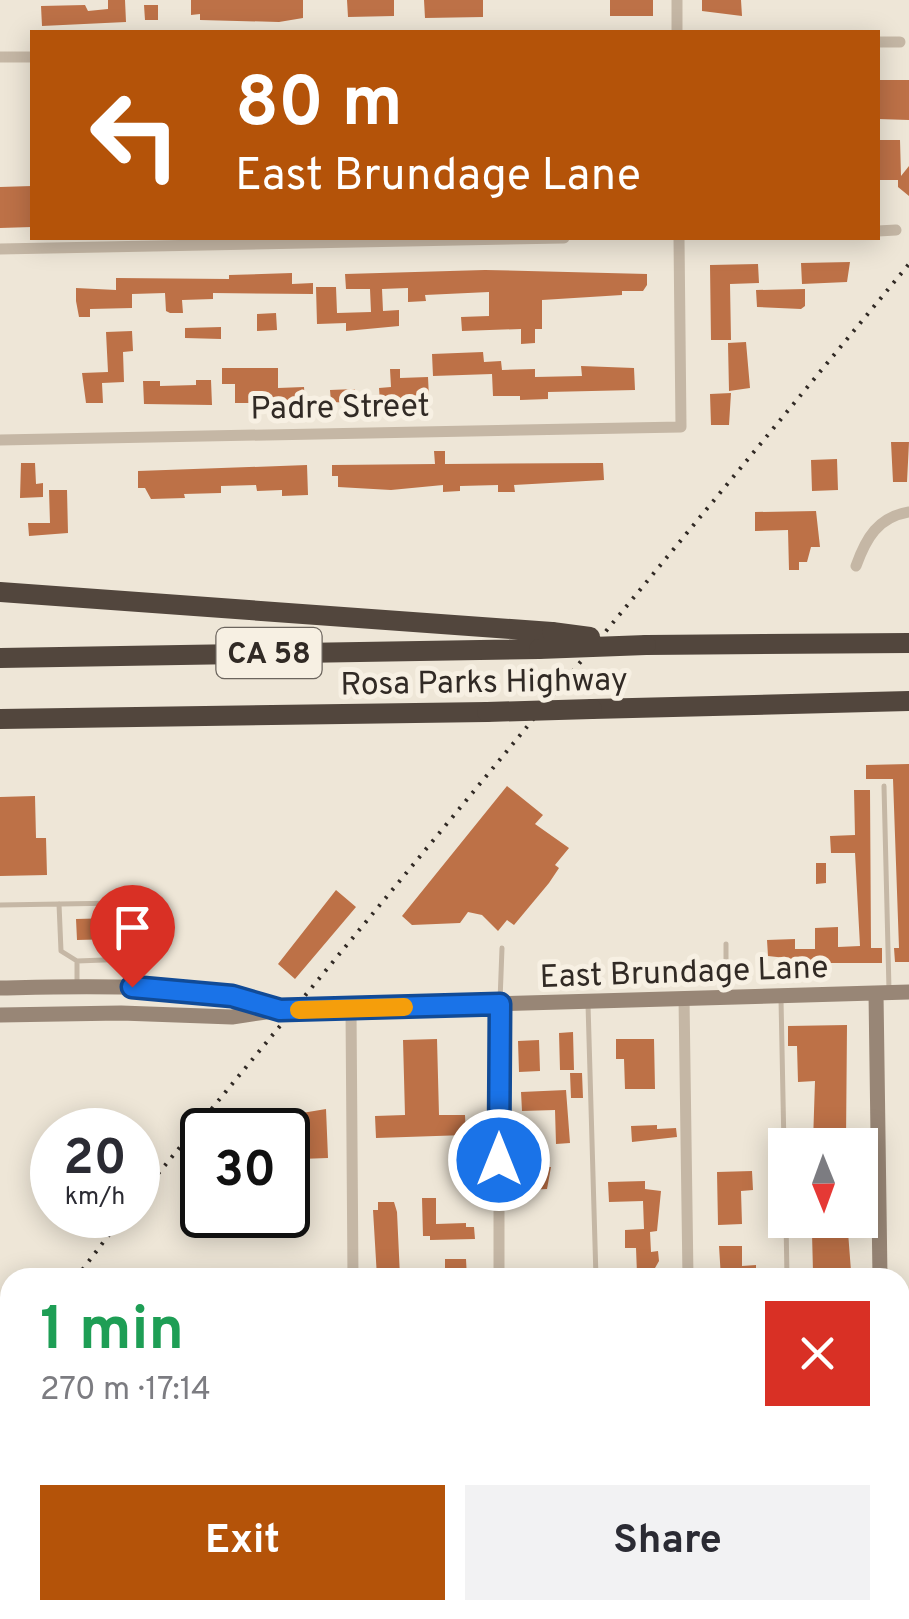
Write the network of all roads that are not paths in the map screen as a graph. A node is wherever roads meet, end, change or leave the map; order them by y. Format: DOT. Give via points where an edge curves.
graph roads {
  1 [pos="677,0"];
  2 [pos="678,30"];
  3 [pos="880,42"];
  4 [pos="900,42"];
  5 [pos="30,57"];
  6 [pos="0,58"];
  7 [pos="896,230"];
  8 [pos="880,231"];
  9 [pos="461,240"];
  10 [pos="679,240"];
  11 [pos="0,249"];
  12 [pos="0,440"];
  13 [pos="909,512"];
  14 [pos="856,566"];
  15 [pos="0,592"];
  16 [pos="546,641"];
  17 [pos="909,643"];
  18 [pos="0,658"];
  19 [pos="909,701"];
  20 [pos="0,719"];
  21 [pos="884,786"];
  22 [pos="59,904"];
  23 [pos="0,905"];
  24 [pos="726,944"];
  25 [pos="502,948"];
  26 [pos="130,959"];
  27 [pos="77,961"];
  28 [pos="78,987"];
  29 [pos="126,987"];
  30 [pos="0,988"];
  31 [pos="909,992"];
  32 [pos="883,993"];
  33 [pos="780,996"];
  34 [pos="726,997"];
  35 [pos="684,998"];
  36 [pos="588,1001"];
  37 [pos="500,1004"];
  38 [pos="351,1009"];
  39 [pos="280,1010"];
  40 [pos="0,1015"];
  41 [pos="783,1128"];
  42 [pos="786,1238"];
  43 [pos="353,1268"];
  44 [pos="499,1268"];
  45 [pos="596,1268"];
  46 [pos="688,1268"];
  47 [pos="787,1268"];
  48 [pos="880,1268"];
  1 -- 2 [label="street"];
  3 -- 4 [label="street"];
  5 -- 6 [label="street"];
  7 -- 8 [label="street"];
  9 -- 11 [label="street"];
  10 -- 12 [label="street, Padre Street" via="681,426"];
  13 -- 14 [label="street" via="888,516 865,542"];
  15 -- 16 [label="highway"];
  16 -- 17 [label="highway, Rosa Parks Highway, bridge"];
  16 -- 18 [label="highway, CA 58"];
  19 -- 20 [label="highway, Rosa Parks Highway / CA 58, bridge"];
  21 -- 32 [label="lane"];
  22 -- 23 [label="lane"];
  22 -- 26 [label="lane" via="140,907 143,922"];
  22 -- 27 [label="lane" via="61,951"];
  24 -- 34 [label="lane"];
  25 -- 37 [label="lane"];
  26 -- 27 [label="lane"];
  26 -- 29 [label="lane"];
  27 -- 28 [label="lane"];
  28 -- 29 [label="main road, East Brundage Lane"];
  28 -- 30 [label="main road, East Brundage Lane"];
  29 -- 39 [label="main road, East Brundage Lane" via="232,996"];
  31 -- 32 [label="main road, East Brundage Lane"];
  32 -- 33 [label="main road, East Brundage Lane"];
  32 -- 48 [label="main road"];
  33 -- 34 [label="main road, East Brundage Lane"];
  33 -- 41 [label="lane"];
  34 -- 35 [label="main road, East Brundage Lane"];
  35 -- 36 [label="main road, East Brundage Lane"];
  35 -- 46 [label="street"];
  36 -- 37 [label="main road, East Brundage Lane"];
  36 -- 45 [label="lane"];
  37 -- 38 [label="main road, East Brundage Lane"];
  37 -- 44 [label="street"];
  38 -- 39 [label="main road, East Brundage Lane"];
  38 -- 43 [label="street"];
  39 -- 40 [label="main road, East Brundage Lane" via="232,1017"];
  42 -- 47 [label="lane"];
}
